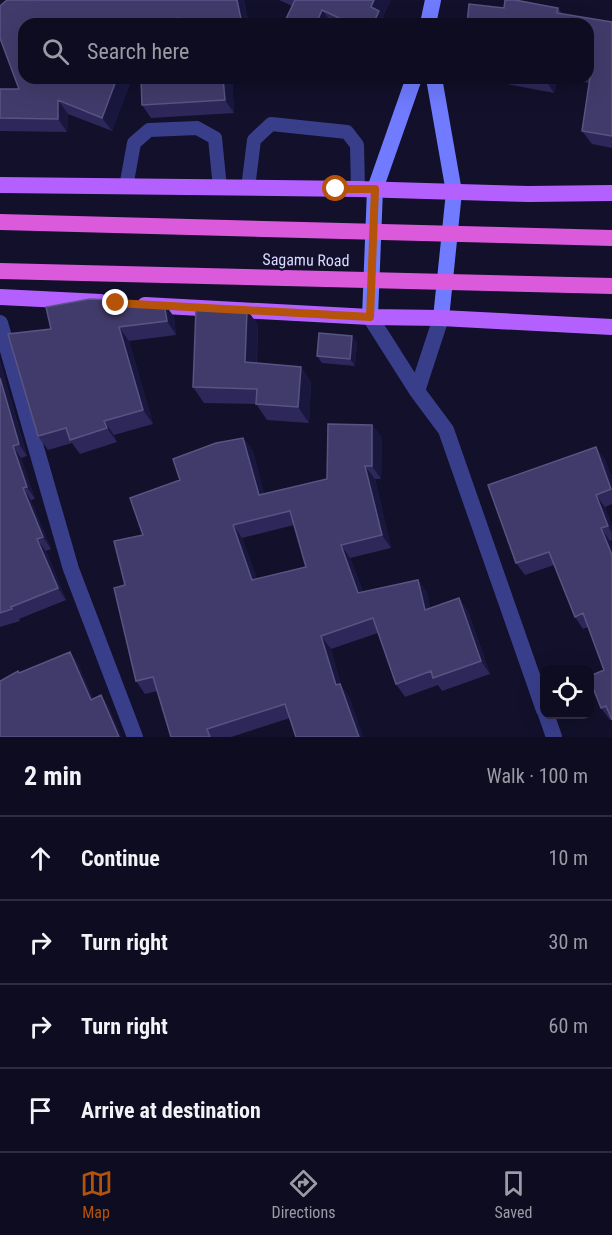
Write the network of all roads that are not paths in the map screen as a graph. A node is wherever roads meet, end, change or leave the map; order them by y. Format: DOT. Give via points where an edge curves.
graph roads {
  1 [pos="433,0"];
  2 [pos="429,18"];
  3 [pos="411,84"];
  4 [pos="435,84"];
  5 [pos="0,185"];
  6 [pos="126,187"];
  7 [pos="220,188"];
  8 [pos="248,188"];
  9 [pos="367,189"];
  10 [pos="454,192"];
  11 [pos="612,193"];
  12 [pos="0,222"];
  13 [pos="612,238"];
  14 [pos="0,271"];
  15 [pos="612,286"];
  16 [pos="0,297"];
  17 [pos="370,317"];
  18 [pos="441,318"];
  19 [pos="0,323"];
  20 [pos="612,327"];
  21 [pos="417,391"];
  22 [pos="540,699"];
  23 [pos="548,719"];
  24 [pos="135,737"];
  25 [pos="554,737"];
  1 -- 2 [label="main road"];
  3 -- 9 [label="main road"];
  4 -- 10 [label="main road"];
  5 -- 6 [label="main road"];
  6 -- 7 [label="main road"];
  6 -- 7 [label="lane" via="134,142 149,130 197,128 215,138"];
  7 -- 8 [label="main road"];
  8 -- 9 [label="main road"];
  8 -- 9 [label="lane" via="254,140 271,124 347,132 357,145"];
  9 -- 10 [label="main road"];
  9 -- 17 [label="main road"];
  10 -- 11 [label="main road"];
  10 -- 18 [label="main road"];
  12 -- 13 [label="highway, Sagamu Road, bridge"];
  14 -- 15 [label="highway, Sagamu Road, bridge"];
  16 -- 17 [label="main road"];
  17 -- 18 [label="main road"];
  17 -- 21 [label="street"];
  18 -- 20 [label="main road"];
  18 -- 21 [label="street"];
  19 -- 24 [label="street" via="71,569"];
  21 -- 22 [label="street" via="446,430"];
  23 -- 25 [label="street"];
}
